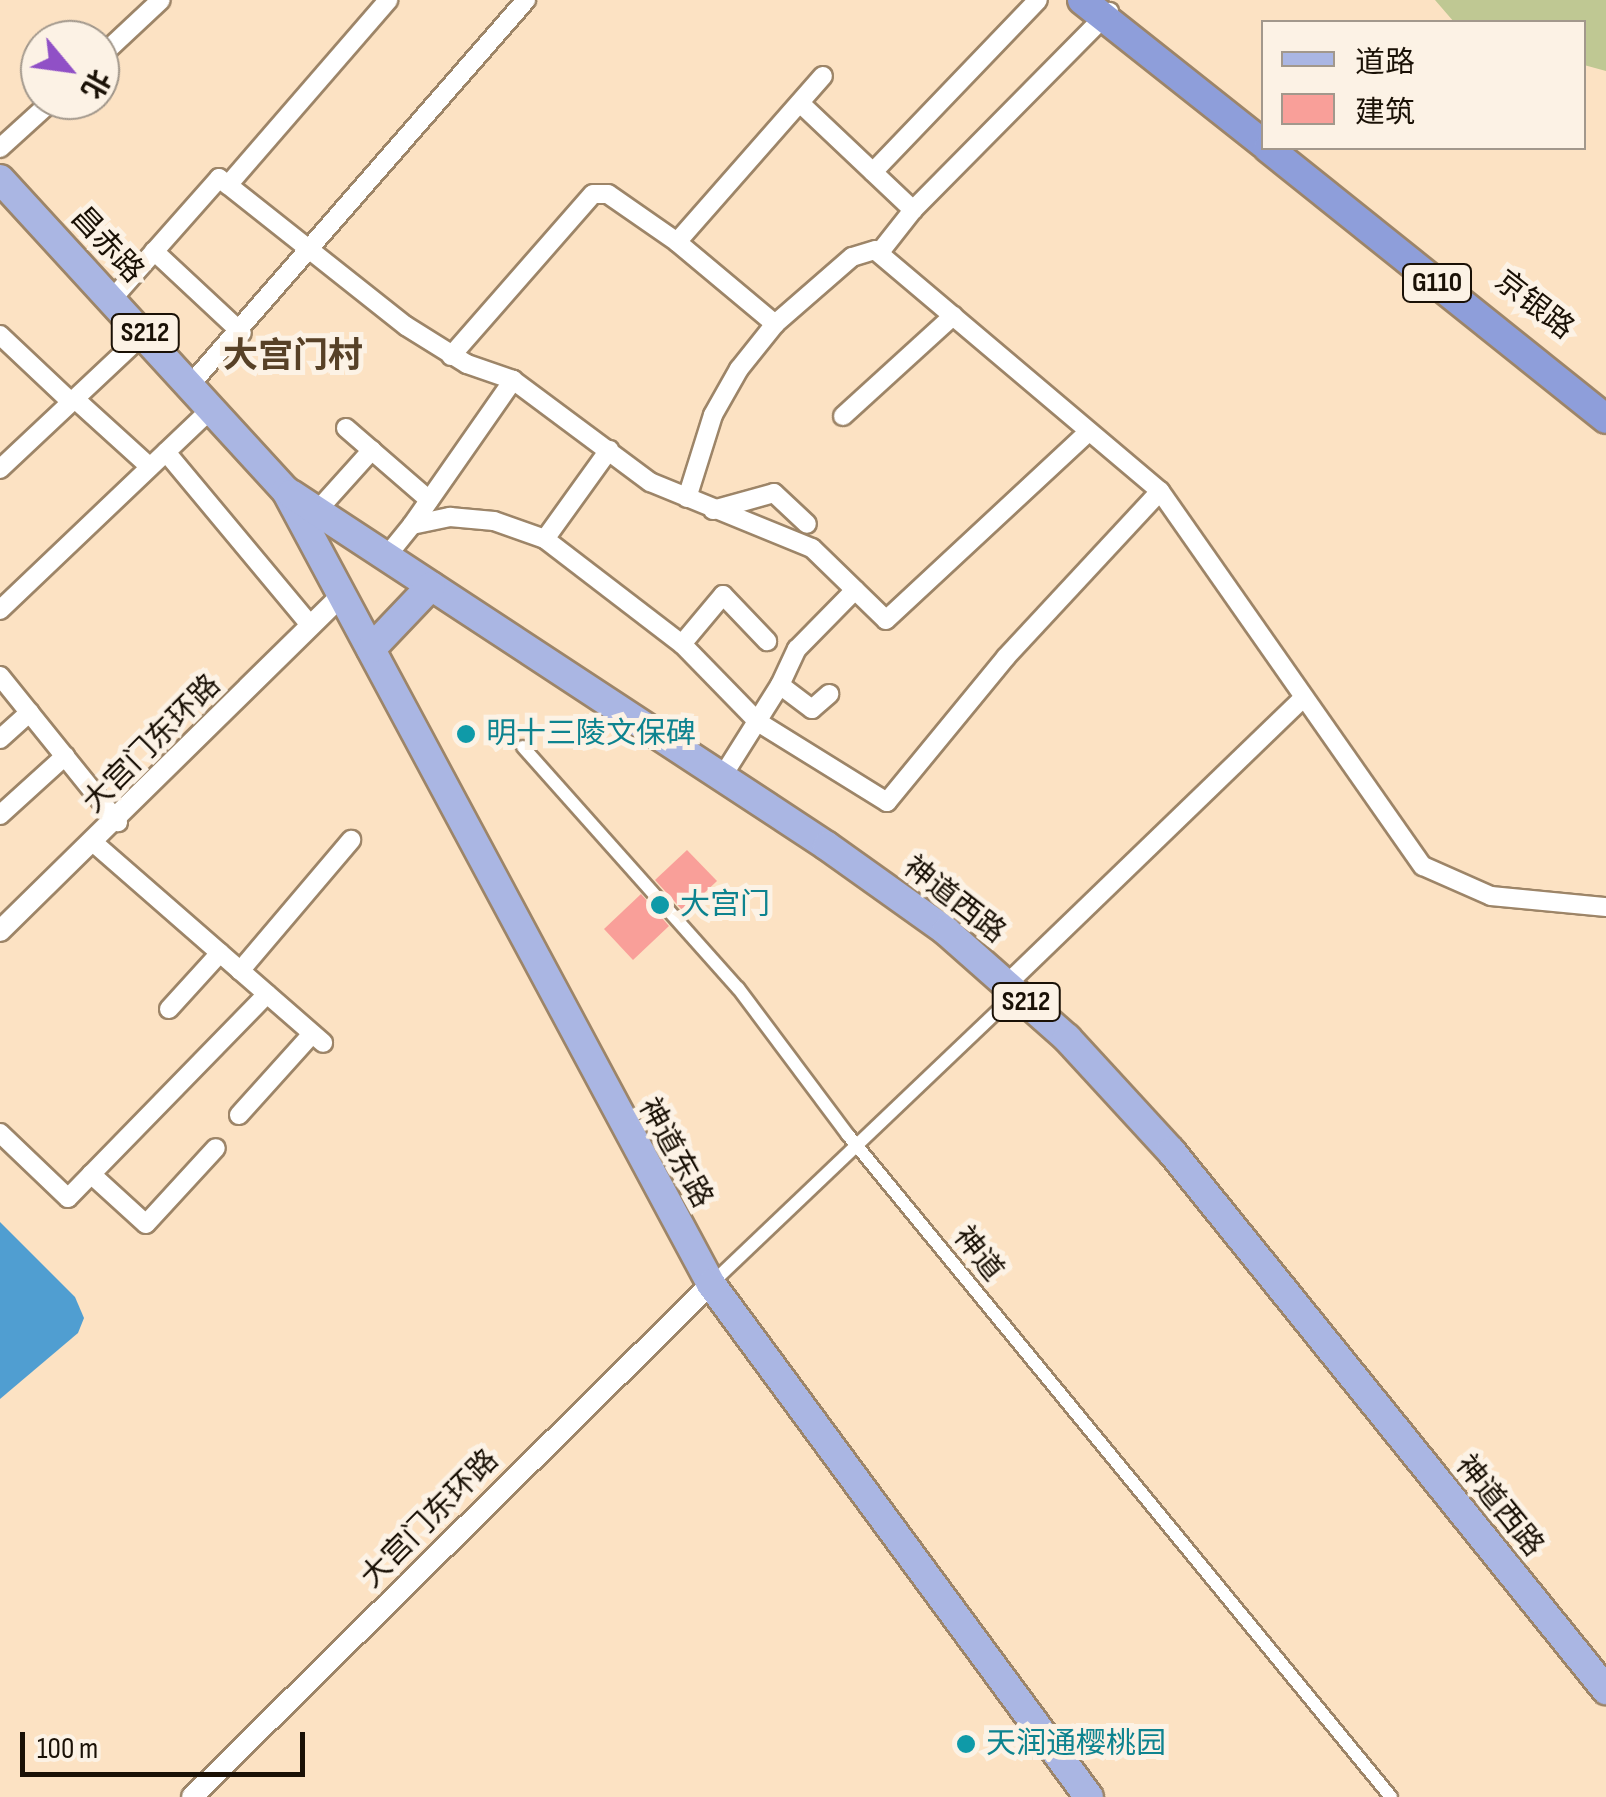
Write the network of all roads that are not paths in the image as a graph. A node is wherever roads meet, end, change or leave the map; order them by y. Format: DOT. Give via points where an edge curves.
graph roads {
  1 [pos="161,0"];
  2 [pos="388,0"];
  3 [pos="526,0"];
  4 [pos="1038,0"];
  5 [pos="1097,7"];
  6 [pos="120,38"];
  7 [pos="823,76"];
  8 [pos="800,102"];
  9 [pos="30,120"];
  10 [pos="1261,132"];
  11 [pos="1261,142"];
  12 [pos="0,148"];
  13 [pos="1271,150"];
  14 [pos="1283,150"];
  15 [pos="873,172"];
  16 [pos="0,179"];
  17 [pos="228,186"];
  18 [pos="913,210"];
  19 [pos="677,242"];
  20 [pos="304,247"];
  21 [pos="154,251"];
  22 [pos="880,252"];
  23 [pos="113,298"];
  24 [pos="953,316"];
  25 [pos="775,324"];
  26 [pos="145,332"];
  27 [pos="242,332"];
  28 [pos="0,335"];
  29 [pos="452,356"];
  30 [pos="513,380"];
  31 [pos="192,384"];
  32 [pos="73,400"];
  33 [pos="1606,402"];
  34 [pos="212,408"];
  35 [pos="842,416"];
  36 [pos="1606,419"];
  37 [pos="346,428"];
  38 [pos="1088,432"];
  39 [pos="372,450"];
  40 [pos="609,450"];
  41 [pos="166,452"];
  42 [pos="150,468"];
  43 [pos="0,469"];
  44 [pos="286,490"];
  45 [pos="1160,491"];
  46 [pos="687,498"];
  47 [pos="429,500"];
  48 [pos="714,510"];
  49 [pos="316,511"];
  50 [pos="807,524"];
  51 [pos="412,525"];
  52 [pos="545,540"];
  53 [pos="386,556"];
  54 [pos="431,586"];
  55 [pos="855,590"];
  56 [pos="342,595"];
  57 [pos="0,610"];
  58 [pos="312,626"];
  59 [pos="767,641"];
  60 [pos="682,644"];
  61 [pos="370,649"];
  62 [pos="0,676"];
  63 [pos="780,685"];
  64 [pos="829,694"];
  65 [pos="1301,700"];
  66 [pos="30,712"];
  67 [pos="758,722"];
  68 [pos="0,739"];
  69 [pos="522,747"];
  70 [pos="65,756"];
  71 [pos="722,777"];
  72 [pos="0,815"];
  73 [pos="118,822"];
  74 [pos="351,840"];
  75 [pos="94,844"];
  76 [pos="1606,907"];
  77 [pos="0,931"];
  78 [pos="220,954"];
  79 [pos="240,971"];
  80 [pos="1012,989"];
  81 [pos="267,994"];
  82 [pos="169,1009"];
  83 [pos="238,1115"];
  84 [pos="0,1133"];
  85 [pos="857,1146"];
  86 [pos="216,1148"];
  87 [pos="91,1174"];
  88 [pos="711,1284"];
  89 [pos="1606,1690"];
  90 [pos="192,1797"];
  91 [pos="1089,1797"];
  92 [pos="1392,1797"];
  1 -- 6 [label="street"];
  2 -- 17 [label="street"];
  3 -- 20 [label="street"];
  4 -- 15 [label="street"];
  5 -- 10 [label="highway"];
  5 -- 11 [label="highway, 京银路 / G110"];
  5 -- 18 [label="street"];
  7 -- 8 [label="street"];
  8 -- 15 [label="street"];
  8 -- 19 [label="street"];
  9 -- 12 [label="street"];
  13 -- 36 [label="highway, 京银路 / G110"];
  14 -- 33 [label="highway, 京银路 / G110"];
  15 -- 18 [label="street"];
  16 -- 23 [label="main road, 昌赤路 / S212"];
  17 -- 20 [label="street"];
  17 -- 21 [label="street" via="218,178"];
  18 -- 22 [label="street"];
  19 -- 25 [label="street"];
  19 -- 29 [label="street" via="608,194 593,194"];
  20 -- 27 [label="street"];
  20 -- 29 [label="street"];
  21 -- 23 [label="street"];
  21 -- 27 [label="street"];
  22 -- 24 [label="street"];
  22 -- 25 [label="street" via="852,257"];
  23 -- 26 [label="main road, 昌赤路 / S212"];
  24 -- 35 [label="street"];
  24 -- 38 [label="street"];
  25 -- 46 [label="street" via="713,415"];
  26 -- 31 [label="main road, 昌赤路 / S212"];
  26 -- 32 [label="street"];
  27 -- 31 [label="street"];
  28 -- 32 [label="street"];
  29 -- 30 [label="street"];
  30 -- 40 [label="street"];
  30 -- 47 [label="street"];
  31 -- 34 [label="main road, 昌赤路 / S212"];
  32 -- 42 [label="street"];
  32 -- 43 [label="street"];
  34 -- 41 [label="street"];
  34 -- 44 [label="main road, 昌赤路 / S212"];
  37 -- 39 [label="street"];
  38 -- 45 [label="street"];
  38 -- 55 [label="street" via="886,620"];
  39 -- 47 [label="street"];
  39 -- 49 [label="street"];
  40 -- 46 [label="street" via="650,482"];
  40 -- 52 [label="street"];
  41 -- 42 [label="street"];
  41 -- 58 [label="street"];
  42 -- 57 [label="street"];
  44 -- 49 [label="main road, 神道西路 / S212"];
  44 -- 56 [label="main road, 神道东路 / S212"];
  45 -- 65 [label="street"];
  45 -- 67 [label="street" via="1006,657 887,802"];
  46 -- 48 [label="street"];
  47 -- 51 [label="street"];
  48 -- 50 [label="street" via="774,492"];
  48 -- 55 [label="street" via="812,548"];
  49 -- 53 [label="main road, 神道西路 / S212"];
  51 -- 52 [label="street" via="450,517 494,521"];
  51 -- 53 [label="street"];
  52 -- 60 [label="street"];
  53 -- 54 [label="main road, 神道西路 / S212"];
  54 -- 61 [label="main road" via="406,621"];
  54 -- 71 [label="main road, 神道西路 / S212"];
  55 -- 63 [label="street" via="796,649"];
  56 -- 58 [label="street, 大宫门东环路"];
  56 -- 61 [label="main road, 神道东路 / S212"];
  58 -- 73 [label="street, 大宫门东环路"];
  59 -- 60 [label="street" via="724,595"];
  60 -- 67 [label="street"];
  61 -- 88 [label="main road, 神道东路 / S212"];
  62 -- 66 [label="street"];
  63 -- 64 [label="street" via="812,709"];
  63 -- 67 [label="street"];
  65 -- 76 [label="street" via="1423,866 1492,896"];
  65 -- 80 [label="street"];
  66 -- 68 [label="street"];
  66 -- 70 [label="street"];
  67 -- 71 [label="street"];
  69 -- 85 [label="street, 神道" via="738,988"];
  70 -- 72 [label="street"];
  70 -- 73 [label="street"];
  71 -- 80 [label="main road, 神道西路 / S212" via="946,930"];
  73 -- 75 [label="street, 大宫门东环路"];
  74 -- 79 [label="street"];
  75 -- 77 [label="street, 大宫门东环路"];
  75 -- 78 [label="street"];
  78 -- 79 [label="street"];
  78 -- 82 [label="street"];
  79 -- 81 [label="street"];
  80 -- 85 [label="street"];
  80 -- 89 [label="main road, 神道西路 / S212" via="1171,1152"];
  81 -- 83 [label="street" via="318,1039"];
  81 -- 87 [label="street"];
  84 -- 87 [label="street" via="68,1198"];
  85 -- 88 [label="street"];
  85 -- 92 [label="street, 神道"];
  86 -- 87 [label="street" via="146,1224"];
  88 -- 90 [label="street, 大宫门东环路"];
  88 -- 91 [label="main road, 神道东路 / S212"];
}
